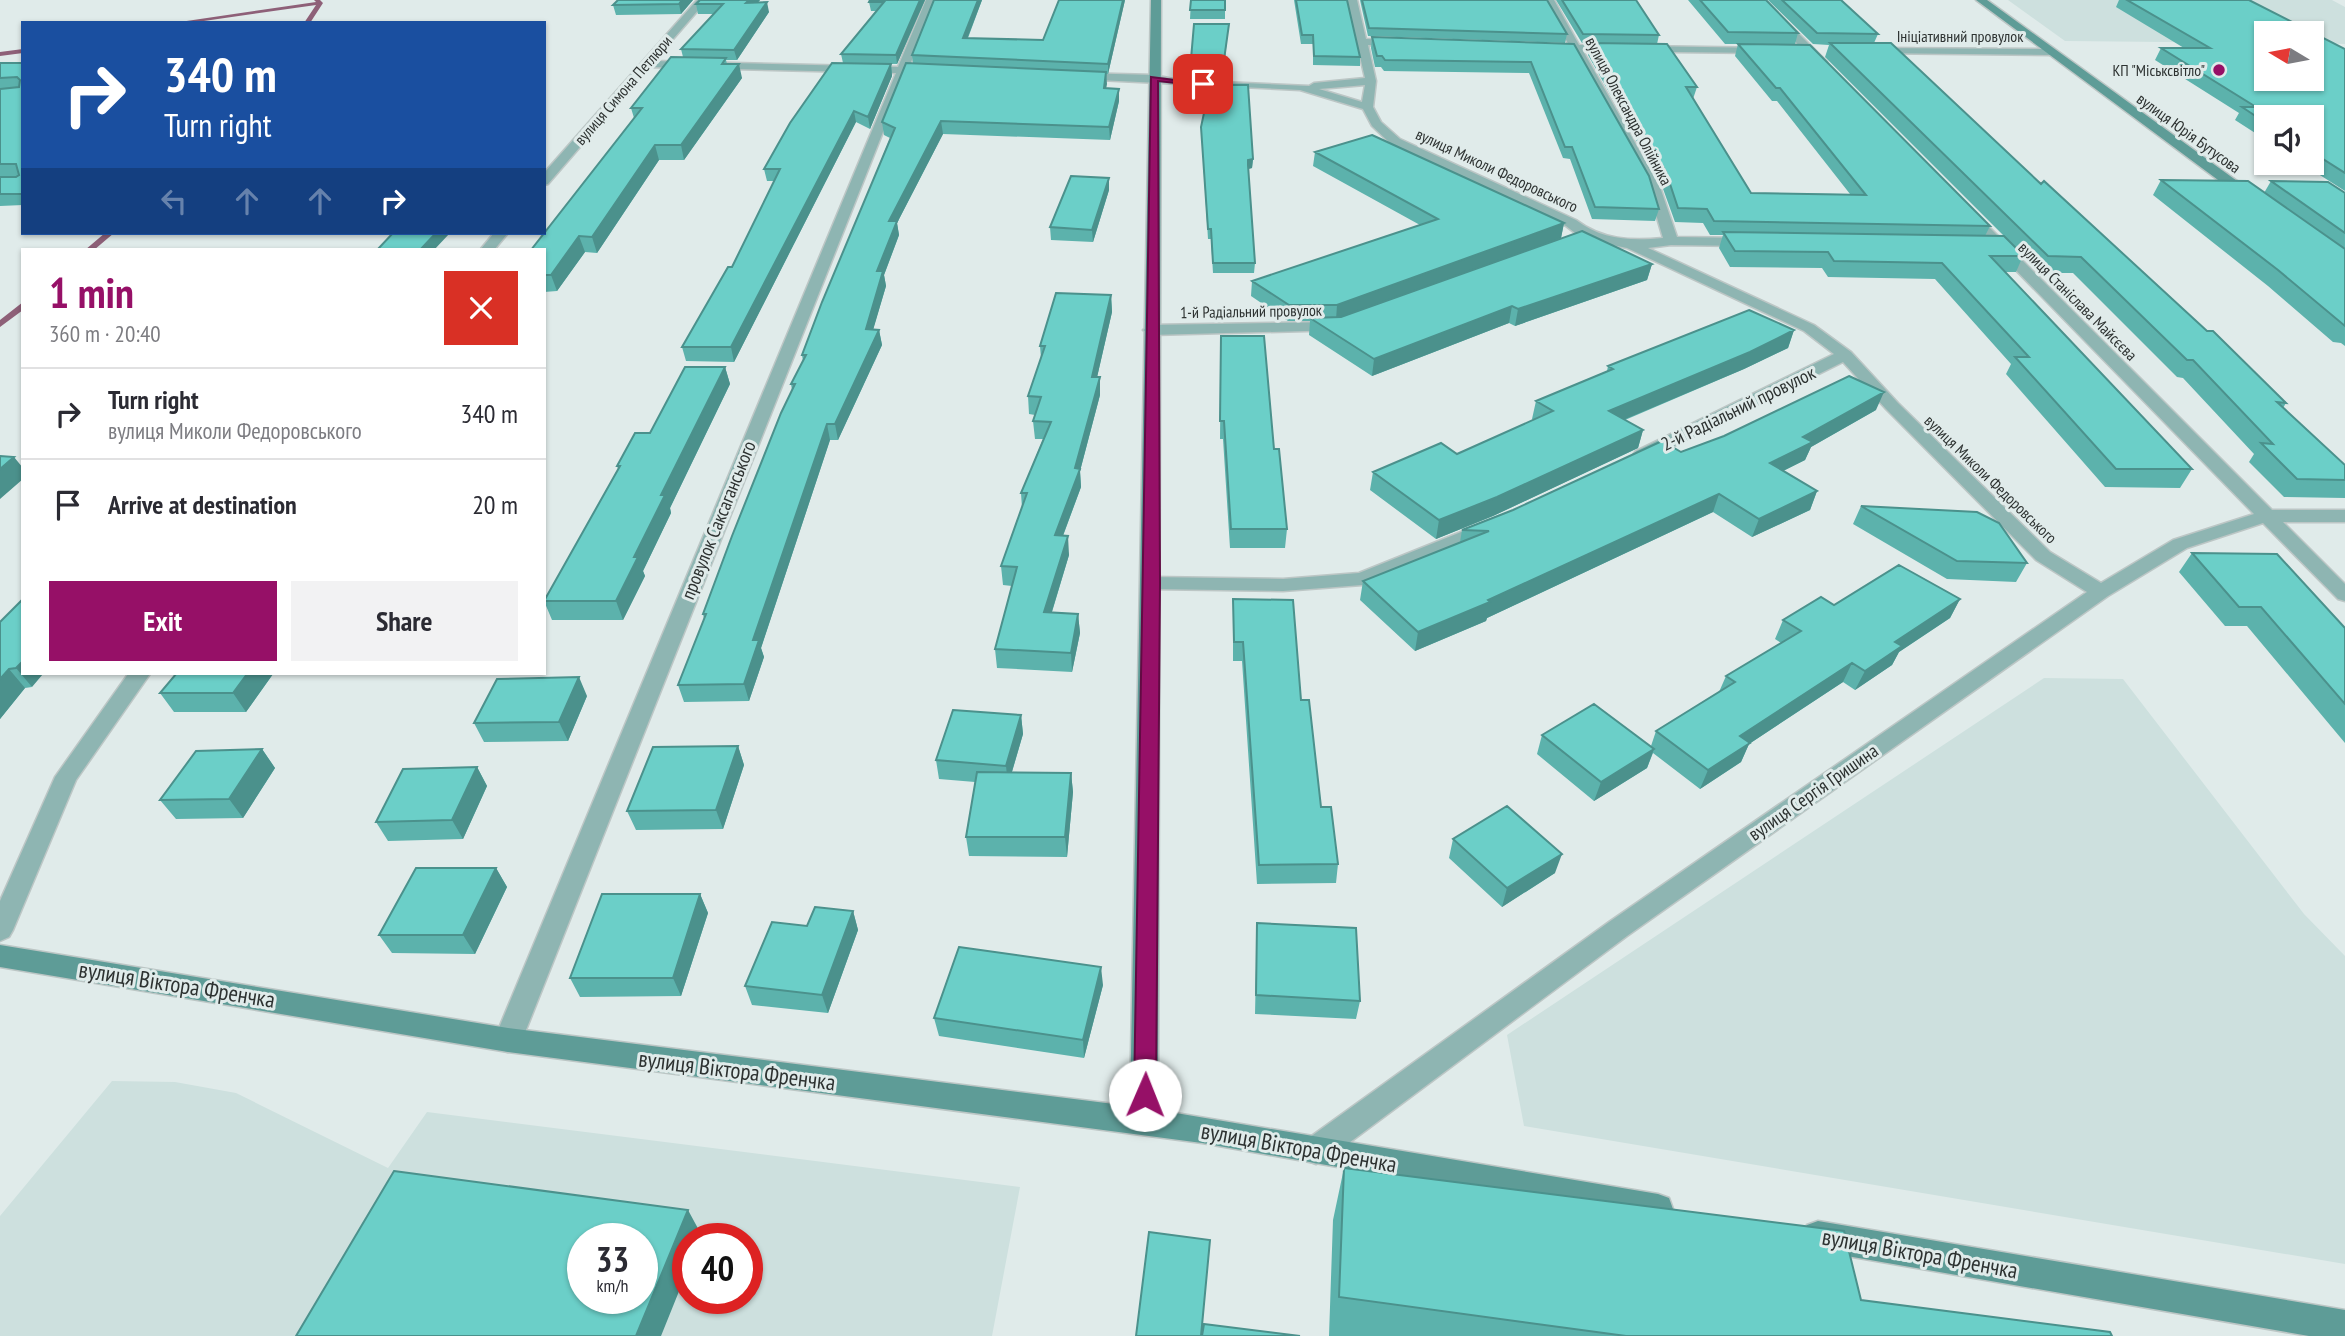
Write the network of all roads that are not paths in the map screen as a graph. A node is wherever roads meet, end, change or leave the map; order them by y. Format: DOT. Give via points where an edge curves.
graph roads {
  1 [pos="702,0"];
  2 [pos="931,0"];
  3 [pos="1156,0"];
  4 [pos="1352,0"];
  5 [pos="1549,0"];
  6 [pos="1759,0"];
  7 [pos="1980,0"];
  8 [pos="1363,42"];
  9 [pos="1417,44"];
  10 [pos="1538,48"];
  11 [pos="1578,49"];
  12 [pos="1769,51"];
  13 [pos="1864,51"];
  14 [pos="2053,52"];
  15 [pos="647,64"];
  16 [pos="901,69"];
  17 [pos="941,71"];
  18 [pos="1061,75"];
  19 [pos="1154,78"];
  20 [pos="1838,80"];
  21 [pos="1371,82"];
  22 [pos="1301,87"];
  23 [pos="1367,107"];
  24 [pos="546,179"];
  25 [pos="1952,197"];
  26 [pos="2266,209"];
  27 [pos="1671,241"];
  28 [pos="1767,242"];
  29 [pos="1631,245"];
  30 [pos="1971,245"];
  31 [pos="1999,246"];
  32 [pos="1350,323"];
  33 [pos="1152,330"];
  34 [pos="1845,355"];
  35 [pos="1624,464"];
  36 [pos="2267,516"];
  37 [pos="2345,516"];
  38 [pos="1501,522"];
  39 [pos="1152,583"];
  40 [pos="2101,592"];
  41 [pos="2345,595"];
  42 [pos="138,675"];
  43 [pos="0,930"];
  44 [pos="0,956"];
  45 [pos="508,1040"];
  46 [pos="1144,1122"];
  47 [pos="1316,1150"];
  48 [pos="1684,1213"];
  49 [pos="1793,1232"];
  50 [pos="2345,1326"];
  1 -- 15 [label="street, вулиця Симона Петлюри"];
  2 -- 16 [label="street, провулок Саксаганського"];
  3 -- 19 [label="street"];
  4 -- 8 [label="street"];
  5 -- 11 [label="street, вулиця Олександра Олійника"];
  6 -- 20 [label="street"];
  7 -- 14 [label="street, вулиця Юрія Бутусова"];
  8 -- 9 [label="street"];
  8 -- 21 [label="street"];
  10 -- 11 [label="street"];
  11 -- 12 [label="street"];
  11 -- 27 [label="street, вулиця Олександра Олійника" via="1654,187"];
  13 -- 14 [label="street, Ініціативний провулок"];
  14 -- 26 [label="street, вулиця Юрія Бутусова"];
  15 -- 16 [label="street"];
  15 -- 24 [label="street, вулиця Симона Петлюри"];
  16 -- 17 [label="street"];
  16 -- 45 [label="street, провулок Саксаганського"];
  18 -- 19 [label="street"];
  19 -- 22 [label="street" via="1178,83"];
  19 -- 33 [label="street"];
  21 -- 22 [label="street"];
  21 -- 23 [label="street"];
  22 -- 23 [label="street"];
  23 -- 29 [label="street, вулиця Миколи Федоровського" via="1376,124 1396,142 1571,223 1582,239"];
  25 -- 31 [label="street, вулиця Станіслава Майсєєва"];
  27 -- 28 [label="street"];
  27 -- 29 [label="street"];
  29 -- 34 [label="street, вулиця Миколи Федоровського" via="1809,328"];
  30 -- 31 [label="street"];
  31 -- 36 [label="street, вулиця Станіслава Майсєєва"];
  32 -- 33 [label="street, 1-й Радіальний провулок" via="1338,327"];
  33 -- 39 [label="street"];
  34 -- 35 [label="street, 2-й Радіальний провулок"];
  34 -- 40 [label="street, вулиця Миколи Федоровського" via="2043,555"];
  36 -- 37 [label="street, вулиця Сергія Гришина"];
  36 -- 40 [label="street, вулиця Сергія Гришина" via="2180,544"];
  36 -- 41 [label="street, вулиця Станіслава Майсєєва"];
  38 -- 39 [label="street" via="1362,579 1283,586"];
  39 -- 46 [label="street"];
  40 -- 47 [label="street, вулиця Сергія Гришина" via="1618,929"];
  42 -- 43 [label="street" via="66,777"];
  44 -- 45 [label="street, вулиця Віктора Френчка"];
  45 -- 46 [label="street, вулиця Віктора Френчка"];
  46 -- 47 [label="street, вулиця Віктора Френчка"];
  47 -- 48 [label="street, вулиця Віктора Френчка"];
  49 -- 50 [label="street, вулиця Віктора Френчка"];
}
